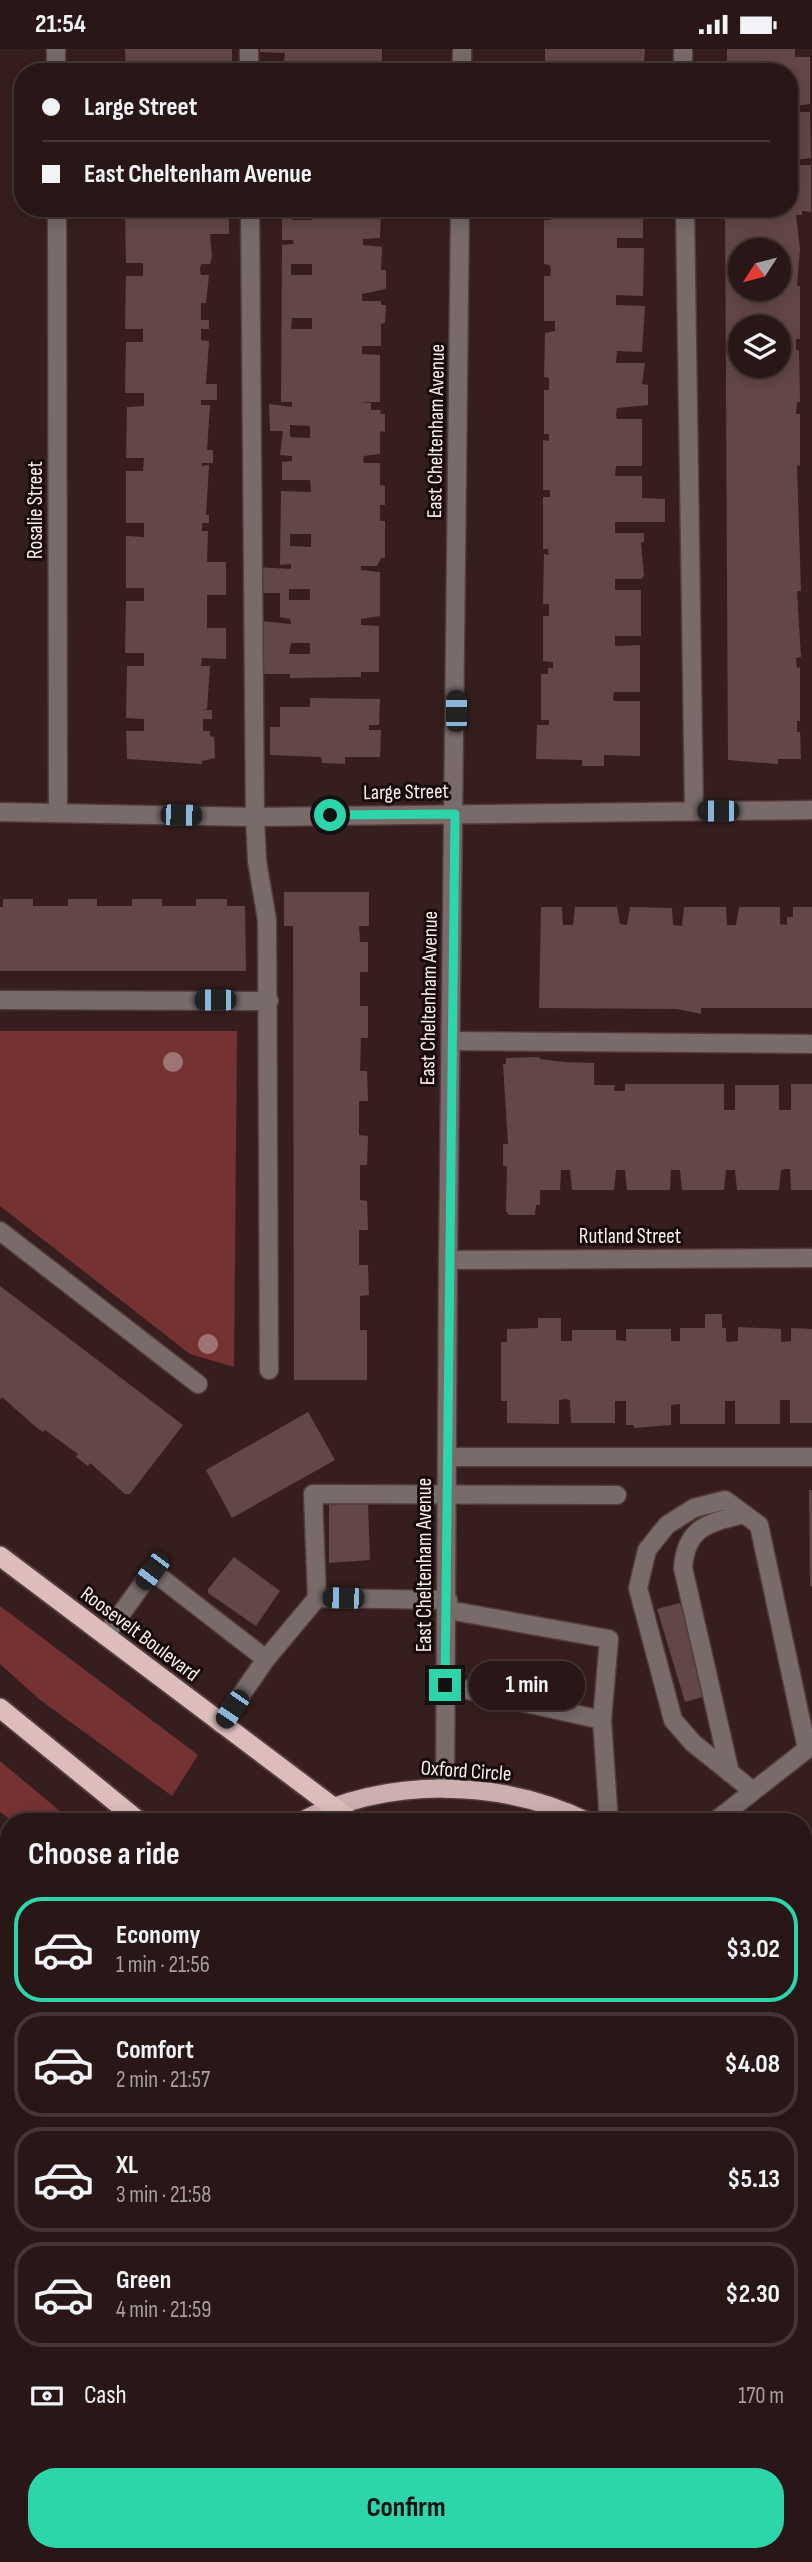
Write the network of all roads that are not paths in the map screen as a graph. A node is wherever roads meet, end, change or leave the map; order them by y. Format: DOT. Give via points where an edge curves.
graph roads {
  1 [pos="57,217"];
  2 [pos="250,217"];
  3 [pos="460,217"];
  4 [pos="685,217"];
  5 [pos="812,810"];
  6 [pos="694,811"];
  7 [pos="0,812"];
  8 [pos="58,813"];
  9 [pos="455,814"];
  10 [pos="255,817"];
  11 [pos="0,1000"];
  12 [pos="269,1001"];
  13 [pos="451,1041"];
  14 [pos="812,1044"];
  15 [pos="0,1231"];
  16 [pos="812,1258"];
  17 [pos="448,1260"];
  18 [pos="269,1370"];
  19 [pos="198,1384"];
  20 [pos="447,1457"];
  21 [pos="812,1457"];
  22 [pos="447,1493"];
  23 [pos="617,1495"];
  24 [pos="744,1514"];
  25 [pos="0,1556"];
  26 [pos="317,1598"];
  27 [pos="448,1605"];
  28 [pos="105,1636"];
  29 [pos="265,1660"];
  30 [pos="445,1685"];
  31 [pos="0,1708"];
  32 [pos="602,1720"];
  33 [pos="221,1724"];
  34 [pos="809,1754"];
  35 [pos="730,1773"];
  36 [pos="445,1788"];
  37 [pos="752,1791"];
  38 [pos="332,1807"];
  39 [pos="129,1813"];
  40 [pos="319,1813"];
  41 [pos="340,1813"];
  42 [pos="566,1813"];
  43 [pos="609,1813"];
  44 [pos="725,1813"];
  1 -- 8 [label="street, Rosalie Street"];
  2 -- 10 [label="street"];
  3 -- 9 [label="street, East Cheltenham Avenue"];
  4 -- 6 [label="street"];
  5 -- 6 [label="street, Large Street"];
  6 -- 9 [label="street, Large Street"];
  7 -- 8 [label="street, Large Street"];
  8 -- 10 [label="street, Large Street"];
  9 -- 10 [label="street, Large Street"];
  9 -- 13 [label="street, East Cheltenham Avenue"];
  10 -- 12 [label="street" via="267,920"];
  11 -- 12 [label="street"];
  12 -- 18 [label="street"];
  13 -- 14 [label="street"];
  13 -- 17 [label="street, East Cheltenham Avenue"];
  15 -- 19 [label="street"];
  16 -- 17 [label="street, Rutland Street"];
  17 -- 20 [label="street, East Cheltenham Avenue"];
  20 -- 21 [label="street"];
  20 -- 22 [label="street, East Cheltenham Avenue"];
  22 -- 23 [label="street"];
  22 -- 26 [label="street" via="313,1494"];
  22 -- 27 [label="street, East Cheltenham Avenue"];
  24 -- 34 [label="street" via="759,1525"];
  24 -- 35 [label="street" via="697,1530 685,1547 683,1568"];
  24 -- 35 [label="street" via="725,1500 694,1508 667,1525 647,1550 638,1588 673,1720"];
  25 -- 28 [label="highway, Roosevelt Boulevard"];
  26 -- 27 [label="street"];
  26 -- 29 [label="street"];
  27 -- 30 [label="street, East Cheltenham Avenue"];
  27 -- 32 [label="street" via="609,1639"];
  28 -- 29 [label="street" via="152,1571"];
  28 -- 33 [label="highway, Roosevelt Boulevard"];
  29 -- 33 [label="street"];
  30 -- 32 [label="street"];
  30 -- 36 [label="street, East Cheltenham Avenue"];
  31 -- 39 [label="highway"];
  32 -- 43 [label="street"];
  33 -- 38 [label="highway, Roosevelt Boulevard"];
  34 -- 37 [label="street"];
  35 -- 37 [label="street"];
  36 -- 38 [label="main road, Oxford Circle" via="381,1793"];
  36 -- 42 [label="main road, Oxford Circle" via="529,1799"];
  37 -- 44 [label="street"];
  38 -- 40 [label="main road, Oxford Circle"];
  38 -- 41 [label="highway, Roosevelt Boulevard"];
}
